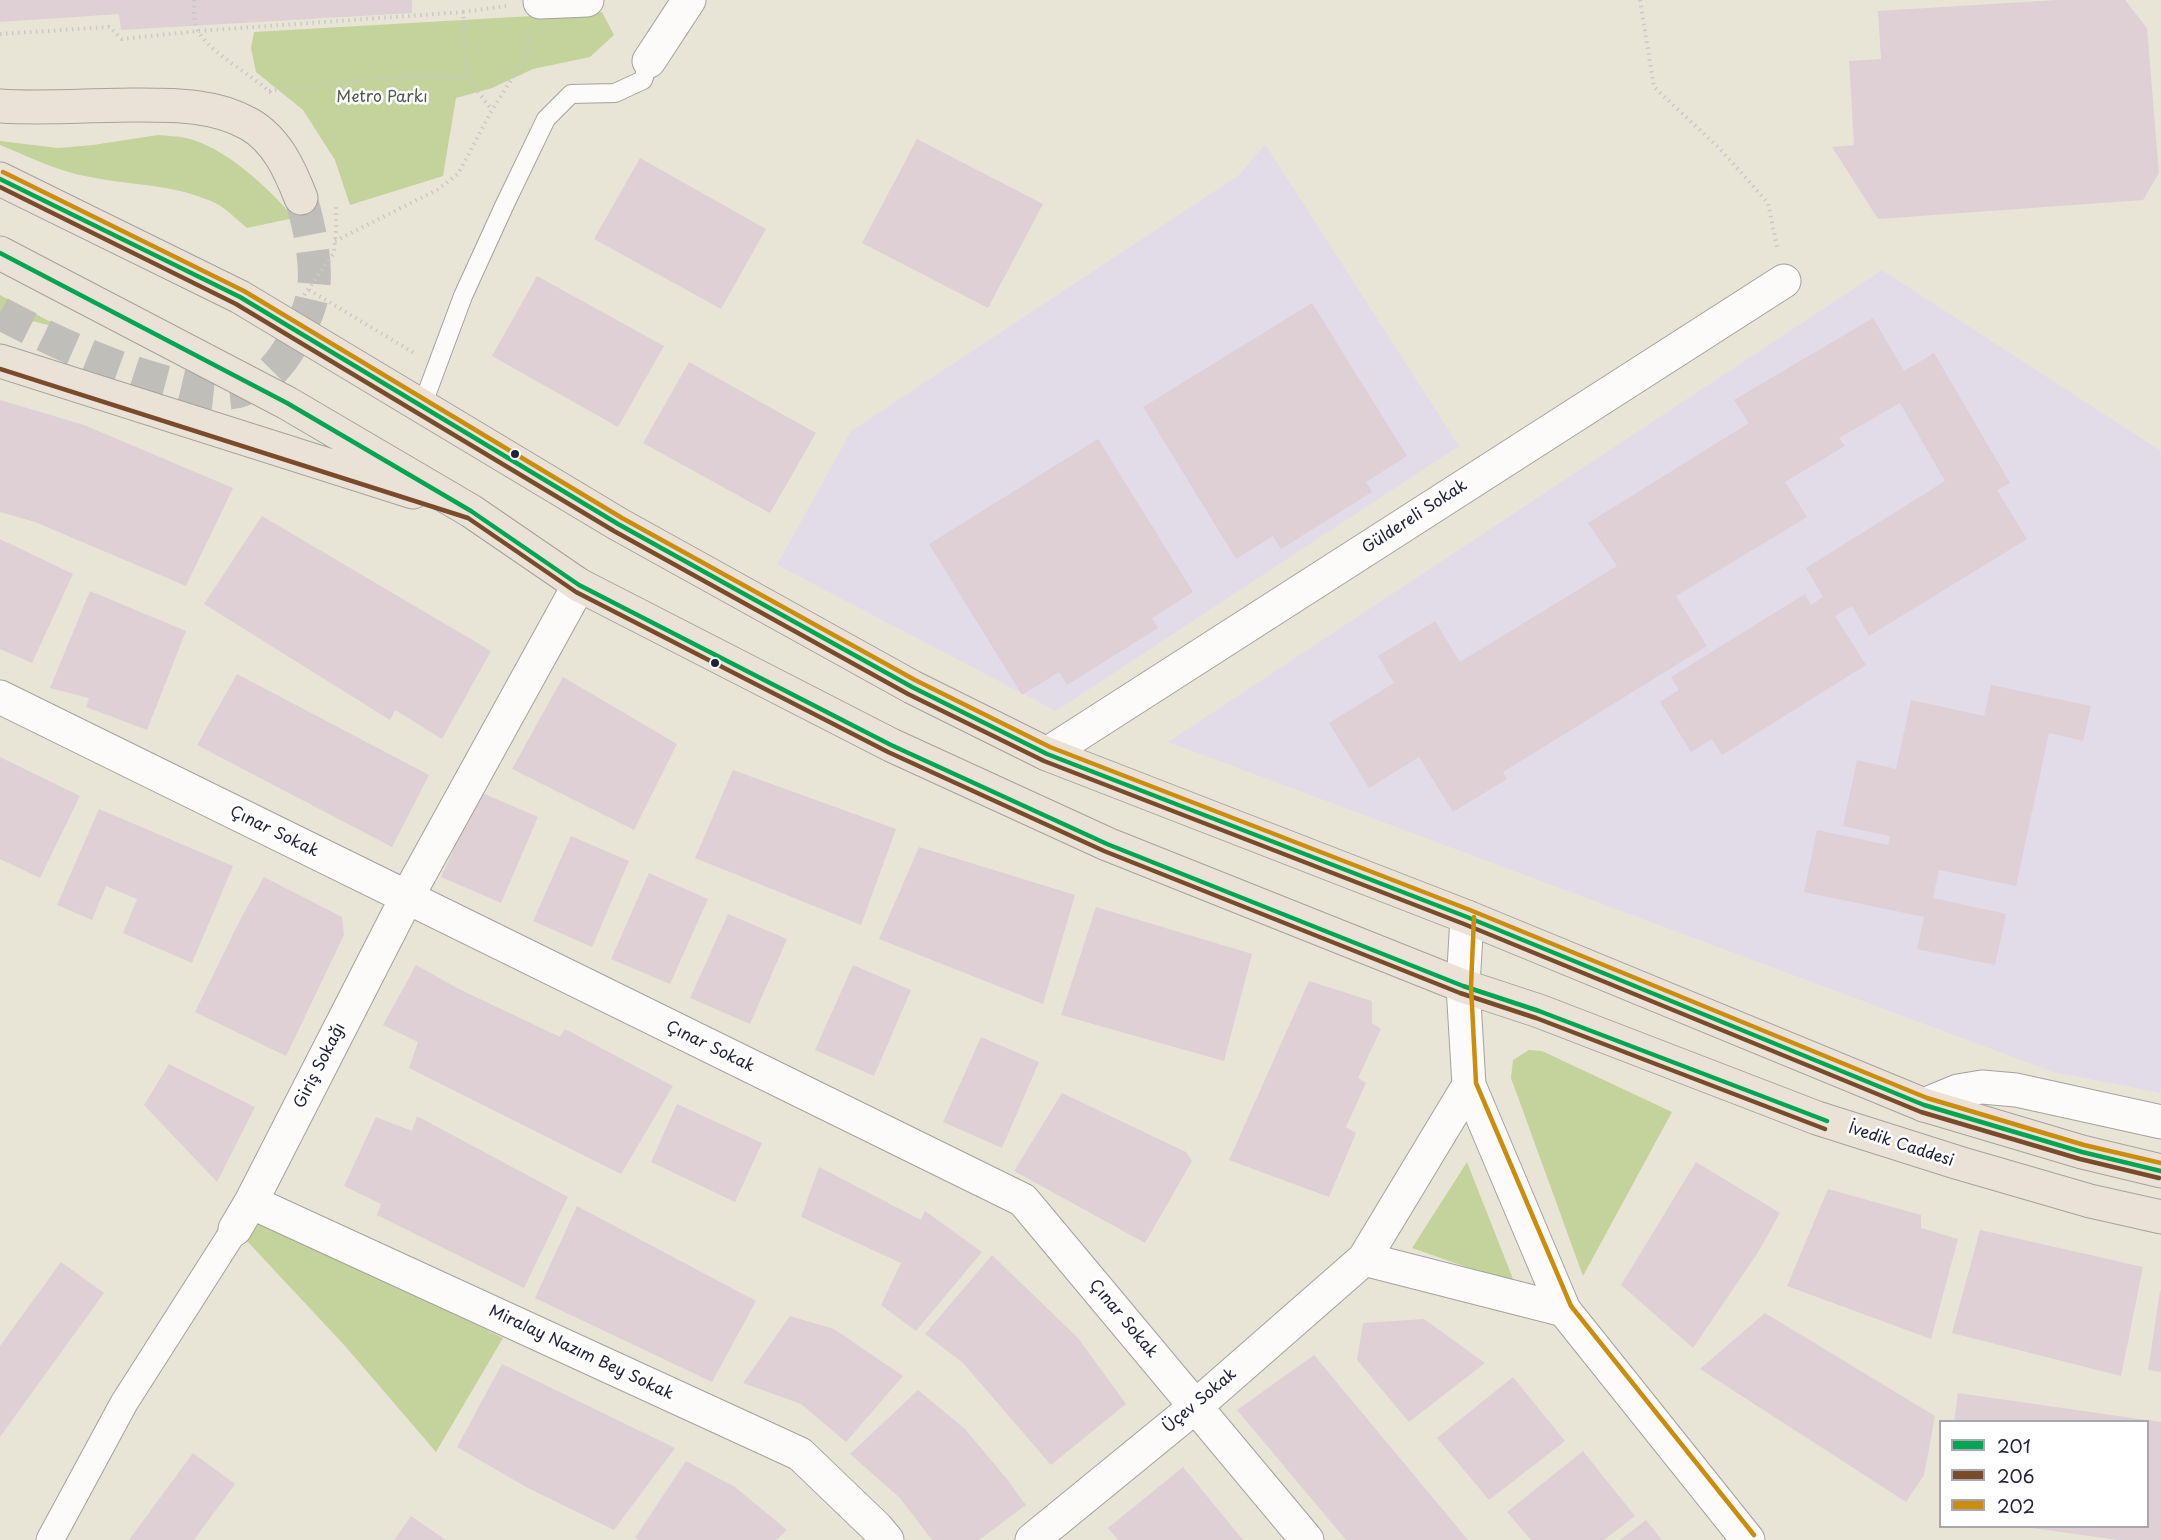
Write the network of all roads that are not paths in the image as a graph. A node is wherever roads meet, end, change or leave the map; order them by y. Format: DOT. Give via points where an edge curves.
graph roads {
  1 [pos="587,0"];
  2 [pos="689,0"];
  3 [pos="540,2"];
  4 [pos="649,61"];
  5 [pos="0,106"];
  6 [pos="0,179"];
  7 [pos="301,198"];
  8 [pos="0,253"];
  9 [pos="1784,281"];
  10 [pos="0,361"];
  11 [pos="422,406"];
  12 [pos="471,511"];
  13 [pos="579,585"];
  14 [pos="0,697"];
  15 [pos="1047,754"];
  16 [pos="406,897"];
  17 [pos="1467,917"];
  18 [pos="1463,986"];
  19 [pos="1469,1085"];
  20 [pos="1924,1105"];
  21 [pos="2161,1122"];
  22 [pos="2161,1171"];
  23 [pos="243,1216"];
  24 [pos="2161,1217"];
  25 [pos="1364,1259"];
  26 [pos="1564,1310"];
  27 [pos="1196,1406"];
  28 [pos="50,1540"];
  29 [pos="887,1540"];
  30 [pos="1032,1540"];
  31 [pos="1307,1540"];
  32 [pos="1748,1540"];
  1 -- 3 [label="street"];
  2 -- 4 [label="street"];
  4 -- 11 [label="lane" via="643,80 615,93 571,94 546,119 463,296"];
  5 -- 7 [label="main road" via="177,105 229,115 250,125 274,145"];
  6 -- 11 [label="main road" via="240,297"];
  8 -- 12 [label="main road, İvedik Caddesi" via="287,403"];
  9 -- 15 [label="street, Güldereli Sokak"];
  10 -- 12 [label="main road"];
  11 -- 15 [label="main road" via="618,524 912,687"];
  12 -- 13 [label="main road, İvedik Caddesi"];
  13 -- 16 [label="street, Giriş Sokağı"];
  13 -- 18 [label="main road, İvedik Caddesi" via="891,745 1107,844"];
  14 -- 16 [label="street, Çınar Sokak"];
  15 -- 17 [label="main road"];
  16 -- 23 [label="street, Giriş Sokağı"];
  16 -- 27 [label="street, Çınar Sokak" via="1023,1200"];
  17 -- 18 [label="street"];
  17 -- 20 [label="main road"];
  18 -- 19 [label="street"];
  18 -- 24 [label="main road, İvedik Caddesi" via="1539,1011 1817,1118 2090,1201"];
  19 -- 25 [label="street, Üçev Sokak"];
  19 -- 26 [label="street"];
  20 -- 21 [label="street" via="1958,1091 1982,1087 2016,1090"];
  20 -- 22 [label="main road"];
  23 -- 28 [label="street, Giriş Sokağı" via="124,1403"];
  23 -- 29 [label="street, Miralay Nazım Bey Sokak" via="800,1454"];
  25 -- 26 [label="street"];
  25 -- 27 [label="street, Üçev Sokak"];
  26 -- 32 [label="street"];
  27 -- 30 [label="street, Üçev Sokak"];
  27 -- 31 [label="street, Çınar Sokak"];
}
